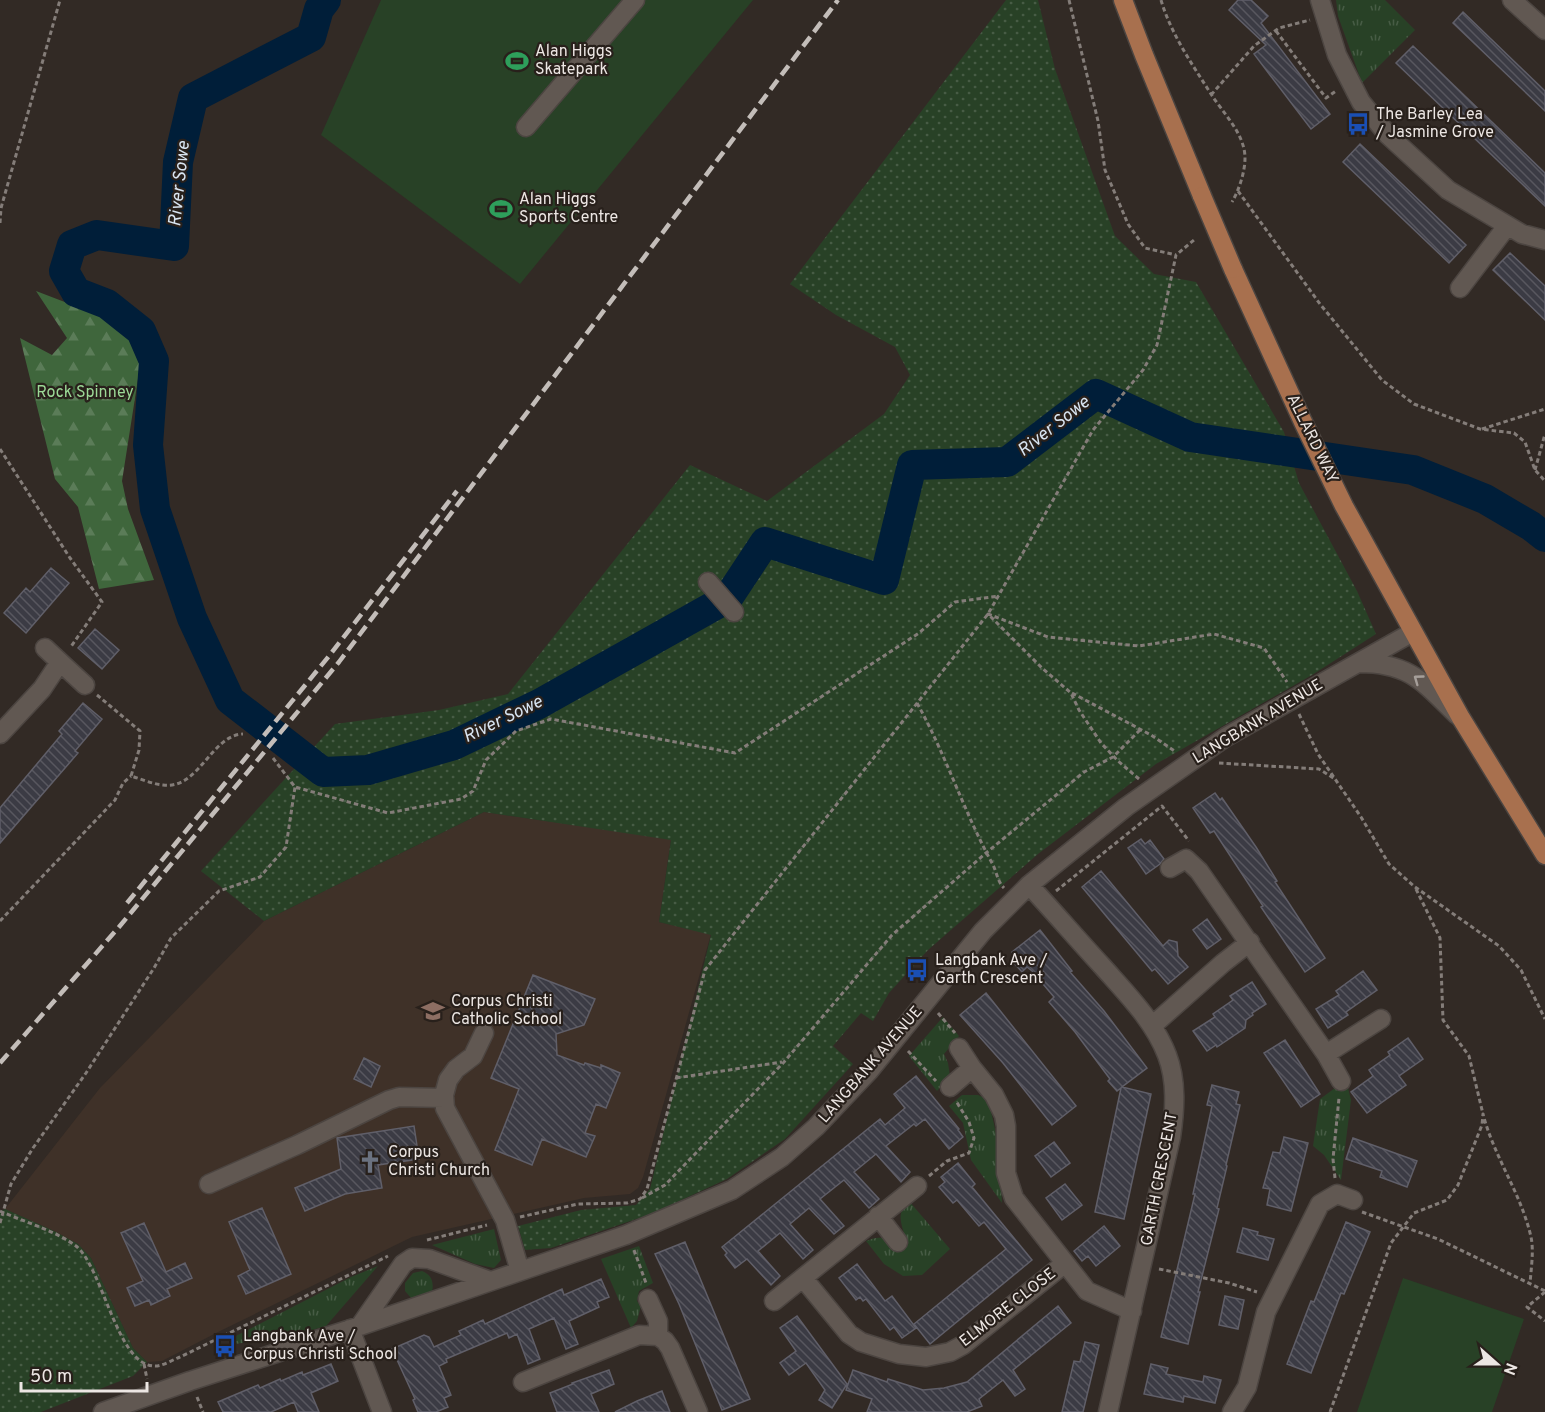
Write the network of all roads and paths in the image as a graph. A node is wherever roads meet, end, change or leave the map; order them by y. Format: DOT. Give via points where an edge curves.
graph roads {
  1 [pos="60,0"];
  2 [pos="635,0"];
  3 [pos="1069,0"];
  4 [pos="1123,0"];
  5 [pos="1161,0"];
  6 [pos="1512,0"];
  7 [pos="1322,8"];
  8 [pos="1545,30"];
  9 [pos="1276,31"];
  10 [pos="1351,82"];
  11 [pos="1212,95"];
  12 [pos="526,127"];
  13 [pos="1238,191"];
  14 [pos="1232,202"];
  15 [pos="0,223"];
  16 [pos="1507,226"];
  17 [pos="1194,240"];
  18 [pos="1545,240"];
  19 [pos="1176,255"];
  20 [pos="1460,288"];
  21 [pos="1545,409"];
  22 [pos="1480,429"];
  23 [pos="1545,434"];
  24 [pos="0,449"];
  25 [pos="1535,470"];
  26 [pos="1545,481"];
  27 [pos="708,582"];
  28 [pos="999,596"];
  29 [pos="734,612"];
  30 [pos="1413,632"];
  31 [pos="45,648"];
  32 [pos="60,662"];
  33 [pos="1359,663"];
  34 [pos="85,685"];
  35 [pos="917,703"];
  36 [pos="1461,718"];
  37 [pos="1141,729"];
  38 [pos="0,734"];
  39 [pos="243,734"];
  40 [pos="273,758"];
  41 [pos="131,776"];
  42 [pos="295,786"];
  43 [pos="1188,850"];
  44 [pos="986,853"];
  45 [pos="1545,855"];
  46 [pos="1170,868"];
  47 [pos="1029,885"];
  48 [pos="1415,887"];
  49 [pos="1015,900"];
  50 [pos="1043,901"];
  51 [pos="0,921"];
  52 [pos="1250,942"];
  53 [pos="929,999"];
  54 [pos="1381,1019"];
  55 [pos="1152,1026"];
  56 [pos="484,1033"];
  57 [pos="896,1038"];
  58 [pos="959,1048"];
  59 [pos="1326,1054"];
  60 [pos="784,1062"];
  61 [pos="972,1068"];
  62 [pos="676,1078"];
  63 [pos="1341,1082"];
  64 [pos="950,1087"];
  65 [pos="444,1098"];
  66 [pos="1483,1114"];
  67 [pos="210,1184"];
  68 [pos="917,1186"];
  69 [pos="640,1199"];
  70 [pos="1350,1202"];
  71 [pos="2,1212"];
  72 [pos="878,1216"];
  73 [pos="505,1220"];
  74 [pos="0,1223"];
  75 [pos="1404,1227"];
  76 [pos="626,1235"];
  77 [pos="424,1241"];
  78 [pos="898,1242"];
  79 [pos="392,1254"];
  80 [pos="1064,1263"];
  81 [pos="1142,1265"];
  82 [pos="520,1271"];
  83 [pos="803,1278"];
  84 [pos="490,1281"];
  85 [pos="1530,1284"];
  86 [pos="1545,1291"];
  87 [pos="1272,1297"];
  88 [pos="648,1299"];
  89 [pos="774,1301"];
  90 [pos="1132,1311"];
  91 [pos="1545,1321"];
  92 [pos="355,1328"];
  93 [pos="658,1336"];
  94 [pos="524,1382"];
  95 [pos="103,1412"];
  96 [pos="382,1412"];
  97 [pos="698,1412"];
  98 [pos="1108,1412"];
  99 [pos="1232,1412"];
  100 [pos="1330,1412"];
  1 -- 15 [label="path"];
  2 -- 12 [label="street"];
  3 -- 19 [label="path" via="1098,121 1105,170 1128,224 1145,248"];
  4 -- 30 [label="main road, ALLARD WAY, bridge" via="1233,269 1303,422"];
  5 -- 11 [label="path" via="1168,24"];
  6 -- 8 [label="street"];
  7 -- 9 [label="path"];
  7 -- 10 [label="street" via="1337,55"];
  9 -- 10 [label="path" via="1326,98"];
  9 -- 11 [label="path" via="1254,46"];
  10 -- 16 [label="street" via="1361,102 1416,162 1448,190"];
  11 -- 13 [label="path" via="1241,138 1245,159"];
  13 -- 14 [label="path"];
  13 -- 22 [label="path" via="1320,304 1382,380 1414,404"];
  16 -- 18 [label="street"];
  16 -- 20 [label="street"];
  17 -- 19 [label="path"];
  19 -- 28 [label="path" via="1157,345 1143,370 1093,430"];
  21 -- 22 [label="path"];
  22 -- 25 [label="path" via="1514,433 1525,442"];
  23 -- 25 [label="path"];
  24 -- 32 [label="path" via="102,602"];
  25 -- 26 [label="path"];
  27 -- 29 [label="street"];
  28 -- 35 [label="path"];
  28 -- 42 [label="path" via="956,602 919,633 735,753 551,719 516,731 486,760 473,791 461,799 388,813"];
  30 -- 33 [label="street, LANGBANK AVENUE"];
  30 -- 36 [label="main road, ALLARD WAY"];
  31 -- 32 [label="street"];
  32 -- 34 [label="street"];
  32 -- 38 [label="street" via="42,689"];
  36 -- 33 [label="street, one-way" via="1420,680 1402,669 1389,664"];
  33 -- 47 [label="street, LANGBANK AVENUE" via="1226,737 1126,807"];
  34 -- 41 [label="path" via="140,731"];
  35 -- 44 [label="path"];
  35 -- 62 [label="path" via="705,970"];
  36 -- 45 [label="main road, ALLARD WAY"];
  37 -- 44 [label="path" via="1113,757 1084,772"];
  39 -- 41 [label="path" via="235,734 226,741 185,782 164,786"];
  40 -- 42 [label="path"];
  41 -- 51 [label="path" via="115,800"];
  42 -- 71 [label="path" via="286,847 260,877 219,891 171,938 33,1148 11,1184"];
  43 -- 46 [label="street"];
  43 -- 50 [label="path" via="1162,806"];
  43 -- 52 [label="street"];
  44 -- 49 [label="path" via="999,883"];
  44 -- 60 [label="path" via="892,935"];
  47 -- 49 [label="street, LANGBANK AVENUE"];
  47 -- 50 [label="street, GARTH CRESCENT"];
  48 -- 66 [label="path" via="1440,938 1443,1020 1469,1056"];
  49 -- 53 [label="street, LANGBANK AVENUE" via="983,931"];
  50 -- 55 [label="street, GARTH CRESCENT" via="1136,1003"];
  52 -- 55 [label="street"];
  52 -- 59 [label="street"];
  53 -- 57 [label="street, LANGBANK AVENUE"];
  53 -- 58 [label="path" via="963,1042"];
  54 -- 59 [label="street"];
  55 -- 81 [label="street, GARTH CRESCENT" via="1170,1066 1174,1119"];
  56 -- 65 [label="street" via="473,1056 448,1080"];
  57 -- 64 [label="path" via="947,1092"];
  57 -- 76 [label="street, LANGBANK AVENUE" via="816,1127 782,1156 732,1190"];
  58 -- 61 [label="street"];
  59 -- 63 [label="street"];
  60 -- 62 [label="path"];
  60 -- 69 [label="path" via="665,1185"];
  61 -- 64 [label="street"];
  61 -- 80 [label="street" via="1004,1115 1006,1173 1014,1198"];
  62 -- 69 [label="path" via="647,1189"];
  63 -- 70 [label="path" via="1333,1159"];
  64 -- 68 [label="path" via="974,1138 969,1153 947,1161"];
  65 -- 67 [label="street" via="389,1100"];
  65 -- 73 [label="street" via="445,1108"];
  66 -- 75 [label="path" via="1458,1185 1447,1200 1414,1213"];
  66 -- 85 [label="path" via="1532,1239"];
  68 -- 72 [label="street"];
  69 -- 73 [label="path" via="578,1204"];
  70 -- 75 [label="path"];
  70 -- 87 [label="street" via="1320,1204"];
  71 -- 74 [label="path"];
  71 -- 79 [label="path" via="76,1247 87,1260 128,1350 144,1364 155,1367"];
  72 -- 78 [label="street"];
  72 -- 83 [label="street"];
  73 -- 77 [label="path"];
  73 -- 82 [label="street"];
  75 -- 85 [label="path" via="1438,1239"];
  75 -- 100 [label="path" via="1391,1243"];
  76 -- 82 [label="street, LANGBANK AVENUE"];
  76 -- 88 [label="path" via="635,1251"];
  80 -- 83 [label="street, ELMORE CLOSE" via="963,1345 926,1357 899,1354 854,1338"];
  80 -- 90 [label="street" via="1087,1291"];
  81 -- 87 [label="path" via="1229,1283"];
  81 -- 90 [label="street, GARTH CRESCENT"];
  82 -- 84 [label="street, LANGBANK AVENUE"];
  83 -- 89 [label="street"];
  84 -- 92 [label="street, LANGBANK AVENUE"];
  84 -- 92 [label="street" via="429,1259 412,1258 403,1264"];
  85 -- 86 [label="path"];
  86 -- 91 [label="path" via="1527,1307"];
  87 -- 99 [label="street" via="1247,1387"];
  88 -- 93 [label="street" via="658,1321"];
  90 -- 98 [label="street, GARTH CRESCENT"];
  92 -- 95 [label="street, LANGBANK AVENUE"];
  92 -- 96 [label="street"];
  93 -- 94 [label="street" via="639,1335"];
  93 -- 97 [label="street" via="670,1348"];
}
